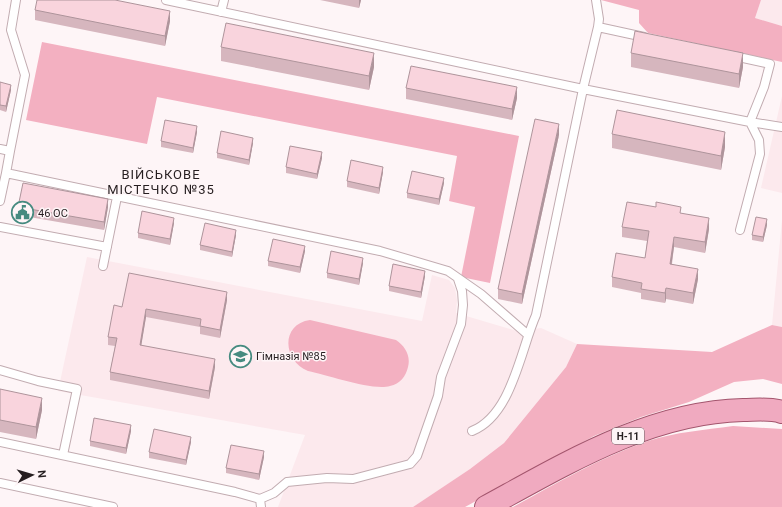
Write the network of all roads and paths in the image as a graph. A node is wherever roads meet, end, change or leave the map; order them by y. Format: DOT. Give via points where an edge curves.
graph roads {
  1 [pos="16,0"];
  2 [pos="166,0"];
  3 [pos="224,0"];
  4 [pos="596,0"];
  5 [pos="221,12"];
  6 [pos="598,27"];
  7 [pos="652,39"];
  8 [pos="722,54"];
  9 [pos="583,89"];
  10 [pos="750,122"];
  11 [pos="782,127"];
  12 [pos="0,149"];
  13 [pos="10,151"];
  14 [pos="6,173"];
  15 [pos="117,196"];
  16 [pos="0,201"];
  17 [pos="0,227"];
  18 [pos="740,230"];
  19 [pos="107,247"];
  20 [pos="103,266"];
  21 [pos="458,279"];
  22 [pos="527,334"];
  23 [pos="0,370"];
  24 [pos="782,412"];
  25 [pos="472,432"];
  26 [pos="0,442"];
  27 [pos="63,455"];
  28 [pos="0,483"];
  29 [pos="261,503"];
  30 [pos="113,507"];
  31 [pos="486,507"];
  1 -- 13 [label="lane" via="11,30 25,75"];
  2 -- 5 [label="lane"];
  3 -- 5 [label="lane"];
  4 -- 6 [label="lane"];
  5 -- 9 [label="lane"];
  6 -- 7 [label="lane"];
  6 -- 9 [label="lane"];
  8 -- 10 [label="lane" via="770,64"];
  9 -- 10 [label="lane"];
  9 -- 22 [label="lane" via="536,315"];
  10 -- 11 [label="lane"];
  10 -- 18 [label="lane" via="759,140 760,154"];
  12 -- 13 [label="lane"];
  13 -- 14 [label="lane"];
  14 -- 15 [label="lane"];
  14 -- 16 [label="lane"];
  15 -- 19 [label="lane"];
  15 -- 21 [label="lane" via="380,251 448,271"];
  17 -- 19 [label="lane"];
  19 -- 20 [label="lane"];
  21 -- 22 [label="lane" via="481,294"];
  21 -- 29 [label="lane" via="463,305 461,324 441,378 432,416 416,456 410,464 353,479 327,478 287,482"];
  22 -- 25 [label="lane" via="512,382 501,405 483,427"];
  23 -- 27 [label="lane" via="77,389"];
  24 -- 31 [label="main road, Н-11" via="761,409 730,410 684,417 646,429 606,445"];
  26 -- 27 [label="lane"];
  27 -- 29 [label="lane"];
  28 -- 30 [label="lane"];
}
